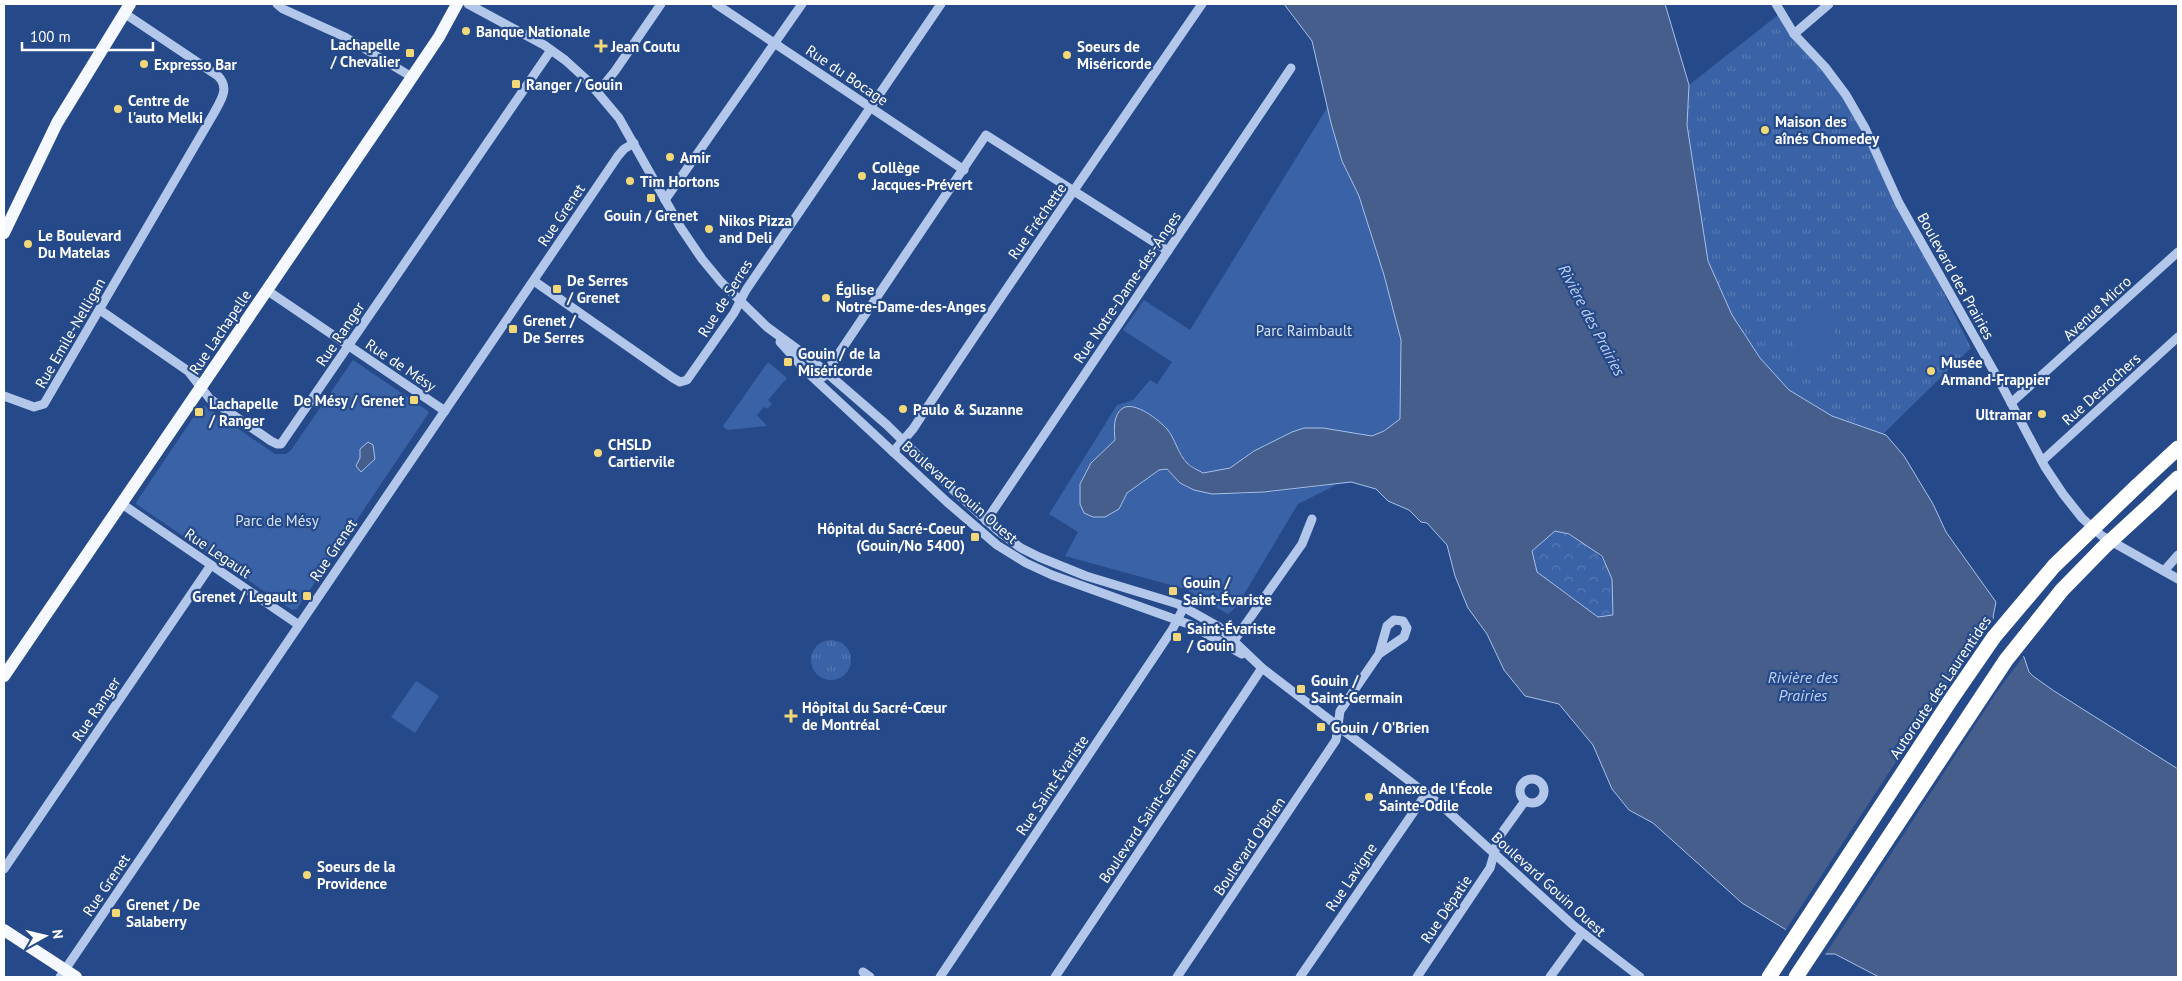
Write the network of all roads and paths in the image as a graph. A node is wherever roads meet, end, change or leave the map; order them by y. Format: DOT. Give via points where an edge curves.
graph roads {
  1 [pos="277,4"];
  2 [pos="457,4"];
  3 [pos="468,4"];
  4 [pos="661,4"];
  5 [pos="716,4"];
  6 [pos="802,4"];
  7 [pos="941,4"];
  8 [pos="1202,4"];
  9 [pos="1776,4"];
  10 [pos="1829,4"];
  11 [pos="127,8"];
  12 [pos="1794,34"];
  13 [pos="775,43"];
  14 [pos="551,50"];
  15 [pos="1291,68"];
  16 [pos="412,77"];
  17 [pos="598,92"];
  18 [pos="870,108"];
  19 [pos="634,143"];
  20 [pos="964,170"];
  21 [pos="1074,192"];
  22 [pos="665,200"];
  23 [pos="4,233"];
  24 [pos="1168,251"];
  25 [pos="2178,252"];
  26 [pos="534,281"];
  27 [pos="268,291"];
  28 [pos="740,301"];
  29 [pos="100,310"];
  30 [pos="767,327"];
  31 [pos="2178,337"];
  32 [pos="349,346"];
  33 [pos="826,373"];
  34 [pos="819,383"];
  35 [pos="202,387"];
  36 [pos="4,396"];
  37 [pos="2011,402"];
  38 [pos="445,411"];
  39 [pos="903,441"];
  40 [pos="2178,448"];
  41 [pos="893,452"];
  42 [pos="2042,461"];
  43 [pos="2178,478"];
  44 [pos="122,504"];
  45 [pos="1312,520"];
  46 [pos="986,521"];
  47 [pos="2178,555"];
  48 [pos="211,565"];
  49 [pos="2164,571"];
  50 [pos="2178,579"];
  51 [pos="1184,606"];
  52 [pos="1178,620"];
  53 [pos="299,625"];
  54 [pos="1232,644"];
  55 [pos="1379,654"];
  56 [pos="1262,668"];
  57 [pos="4,676"];
  58 [pos="1338,727"];
  59 [pos="1426,794"];
  60 [pos="1525,801"];
  61 [pos="1494,854"];
  62 [pos="4,868"];
  63 [pos="4,930"];
  64 [pos="1582,933"];
  65 [pos="63,974"];
  66 [pos="76,977"];
  67 [pos="940,977"];
  68 [pos="1055,977"];
  69 [pos="1177,977"];
  70 [pos="1300,977"];
  71 [pos="1417,977"];
  72 [pos="1550,977"];
  73 [pos="1640,977"];
  74 [pos="1769,977"];
  75 [pos="1796,977"];
  1 -- 16 [label="street" via="345,37"];
  2 -- 16 [label="main road, Rue Lachapelle"];
  3 -- 14 [label="street, Boulevard Gouin Ouest"];
  4 -- 17 [label="street"];
  5 -- 13 [label="street, Rue du Bocage"];
  6 -- 13 [label="street"];
  7 -- 18 [label="street, Rue de Serres"];
  8 -- 21 [label="street, Rue Fréchette"];
  9 -- 12 [label="street, Boulevard des Prairies"];
  10 -- 12 [label="street"];
  11 -- 23 [label="main road" via="57,123"];
  11 -- 29 [label="street, Rue Emile-Nelligan" via="218,76 224,84 224,92"];
  12 -- 37 [label="street, Boulevard des Prairies" via="1846,95 1865,128 1896,197"];
  13 -- 18 [label="street, Rue du Bocage"];
  13 -- 22 [label="street"];
  14 -- 17 [label="street, Boulevard Gouin Ouest"];
  14 -- 32 [label="street, Rue Ranger"];
  15 -- 24 [label="street, Rue Notre-Dame-des-Anges"];
  16 -- 27 [label="main road, Rue Lachapelle"];
  17 -- 19 [label="street, Boulevard Gouin Ouest"];
  18 -- 20 [label="street, Rue du Bocage"];
  18 -- 28 [label="street, Rue de Serres"];
  19 -- 22 [label="street, Boulevard Gouin Ouest"];
  19 -- 26 [label="street, Rue Grenet" via="618,156"];
  20 -- 21 [label="street" via="986,135"];
  20 -- 33 [label="street"];
  21 -- 24 [label="street"];
  21 -- 39 [label="street, Rue Fréchette"];
  22 -- 28 [label="street, Boulevard Gouin Ouest" via="702,259"];
  24 -- 46 [label="street, Rue Notre-Dame-des-Anges"];
  25 -- 37 [label="street, Avenue Micro"];
  26 -- 28 [label="street, Rue de Serres" via="680,382 692,376"];
  26 -- 38 [label="street, Rue Grenet"];
  27 -- 32 [label="street, Rue de Mésy"];
  27 -- 35 [label="main road, Rue Lachapelle"];
  28 -- 30 [label="street, Boulevard Gouin Ouest"];
  29 -- 35 [label="street, Rue Ranger" via="188,371"];
  29 -- 36 [label="street, Rue Emile-Nelligan" via="44,404 34,407"];
  30 -- 33 [label="street, Boulevard Gouin Ouest"];
  30 -- 34 [label="street, Boulevard Gouin Ouest"];
  31 -- 42 [label="street, Rue Desrochers"];
  32 -- 35 [label="street, Rue Ranger" via="280,444 210,399"];
  32 -- 38 [label="street, Rue de Mésy"];
  33 -- 34 [label="street"];
  33 -- 39 [label="street, Boulevard Gouin Ouest"];
  34 -- 41 [label="street, Boulevard Gouin Ouest"];
  35 -- 44 [label="main road, Rue Lachapelle"];
  37 -- 42 [label="street, Boulevard des Prairies"];
  38 -- 53 [label="street, Rue Grenet"];
  39 -- 41 [label="street, Rue Fréchette"];
  39 -- 46 [label="street, Boulevard Gouin Ouest"];
  40 -- 74 [label="highway, Autoroute des Laurentides, bridge" via="2054,566 1994,637"];
  41 -- 52 [label="street, Boulevard Gouin Ouest" via="990,540 1026,564"];
  42 -- 49 [label="street, Boulevard des Prairies" via="2066,498 2096,531"];
  43 -- 75 [label="highway, bridge" via="2066,586 2006,660"];
  44 -- 48 [label="street, Rue Legault"];
  44 -- 57 [label="main road, Rue Lachapelle"];
  45 -- 54 [label="street" via="1302,544"];
  46 -- 51 [label="street, Boulevard Gouin Ouest" via="1038,557 1086,576"];
  47 -- 49 [label="street"];
  48 -- 53 [label="street, Rue Legault"];
  48 -- 62 [label="street, Rue Ranger"];
  49 -- 50 [label="street, Boulevard des Prairies"];
  51 -- 52 [label="street, Rue Saint-Évariste"];
  51 -- 54 [label="street, Boulevard Gouin Ouest" via="1210,621"];
  52 -- 54 [label="street, Boulevard Gouin Ouest"];
  52 -- 67 [label="street, Rue Saint-Évariste"];
  53 -- 65 [label="street, Rue Grenet"];
  54 -- 56 [label="street, Boulevard Gouin Ouest"];
  55 -- 58 [label="street, Boulevard O'Brien" via="1340,711"];
  56 -- 58 [label="street, Boulevard Gouin Ouest"];
  56 -- 68 [label="street, Boulevard Saint-Germain"];
  58 -- 59 [label="street, Boulevard Gouin Ouest"];
  58 -- 69 [label="street, Boulevard O'Brien" via="1336,740"];
  59 -- 61 [label="street, Boulevard Gouin Ouest"];
  59 -- 70 [label="street, Rue Lavigne"];
  60 -- 61 [label="street, Rue Dépatie" via="1499,837"];
  61 -- 64 [label="street, Boulevard Gouin Ouest"];
  61 -- 71 [label="street, Rue Dépatie" via="1490,868"];
  63 -- 65 [label="main road"];
  64 -- 72 [label="street"];
  64 -- 73 [label="street, Boulevard Gouin Ouest"];
  65 -- 66 [label="main road"];
}
